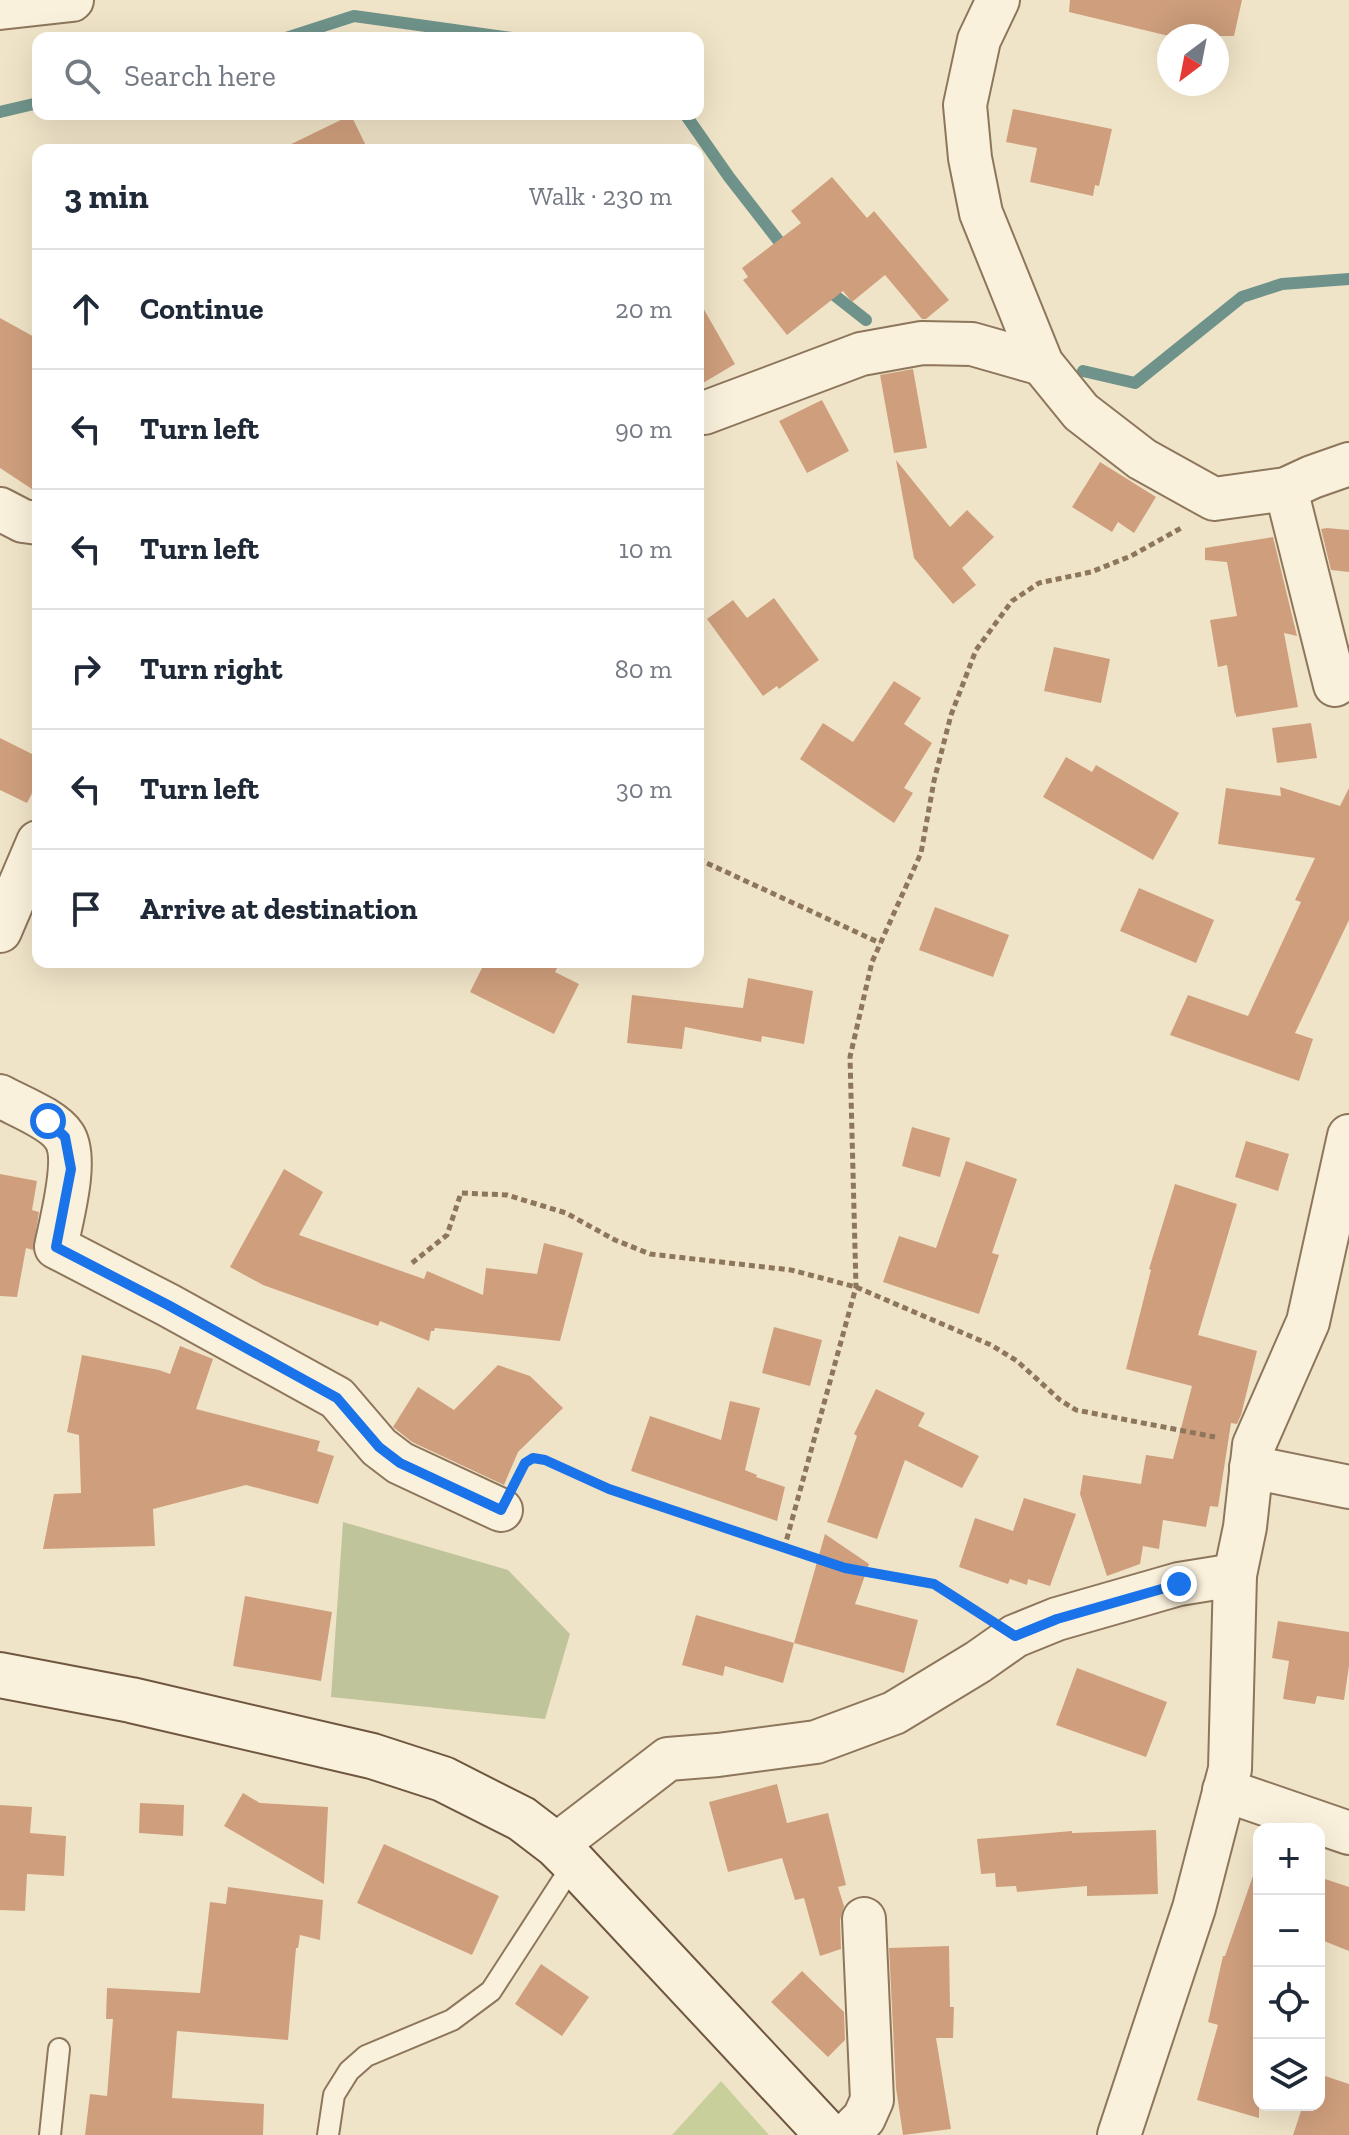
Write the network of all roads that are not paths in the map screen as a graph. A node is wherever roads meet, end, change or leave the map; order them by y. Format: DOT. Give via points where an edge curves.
graph roads {
  1 [pos="72,0"];
  2 [pos="998,0"];
  3 [pos="0,8"];
  4 [pos="1042,364"];
  5 [pos="704,413"];
  6 [pos="1349,464"];
  7 [pos="1286,489"];
  8 [pos="0,509"];
  9 [pos="32,522"];
  10 [pos="1335,685"];
  11 [pos="32,856"];
  12 [pos="0,931"];
  13 [pos="0,1096"];
  14 [pos="1349,1136"];
  15 [pos="1252,1456"];
  16 [pos="1349,1487"];
  17 [pos="501,1510"];
  18 [pos="1235,1575"];
  19 [pos="0,1675"];
  20 [pos="1224,1790"];
  21 [pos="1349,1833"];
  22 [pos="565,1854"];
  23 [pos="864,1919"];
  24 [pos="59,2049"];
  25 [pos="50,2135"];
  26 [pos="328,2135"];
  27 [pos="828,2135"];
  28 [pos="847,2135"];
  29 [pos="1119,2135"];
  1 -- 3 [label="street"];
  2 -- 4 [label="street" via="979,40 965,105 970,158 981,213"];
  4 -- 5 [label="street" via="972,344 922,343 861,354"];
  4 -- 7 [label="street" via="1081,412 1142,459 1214,499"];
  6 -- 7 [label="street"];
  7 -- 10 [label="street"];
  8 -- 9 [label="street"];
  11 -- 12 [label="street"];
  13 -- 17 [label="street" via="48,1121 65,1137 71,1169 56,1247 337,1398 400,1463"];
  14 -- 15 [label="street" via="1308,1322"];
  15 -- 16 [label="street"];
  15 -- 18 [label="street"];
  18 -- 20 [label="street" via="1230,1769"];
  18 -- 22 [label="street" via="1179,1584 1057,1619 1015,1636 894,1713 816,1742 668,1759"];
  19 -- 22 [label="street" via="372,1756 443,1779 522,1819"];
  20 -- 21 [label="street"];
  20 -- 29 [label="street" via="1194,1908"];
  22 -- 26 [label="lane" via="491,1991 452,2020 366,2056 349,2071 334,2095"];
  22 -- 27 [label="street"];
  23 -- 28 [label="street" via="872,2100"];
  24 -- 25 [label="lane"];
}
